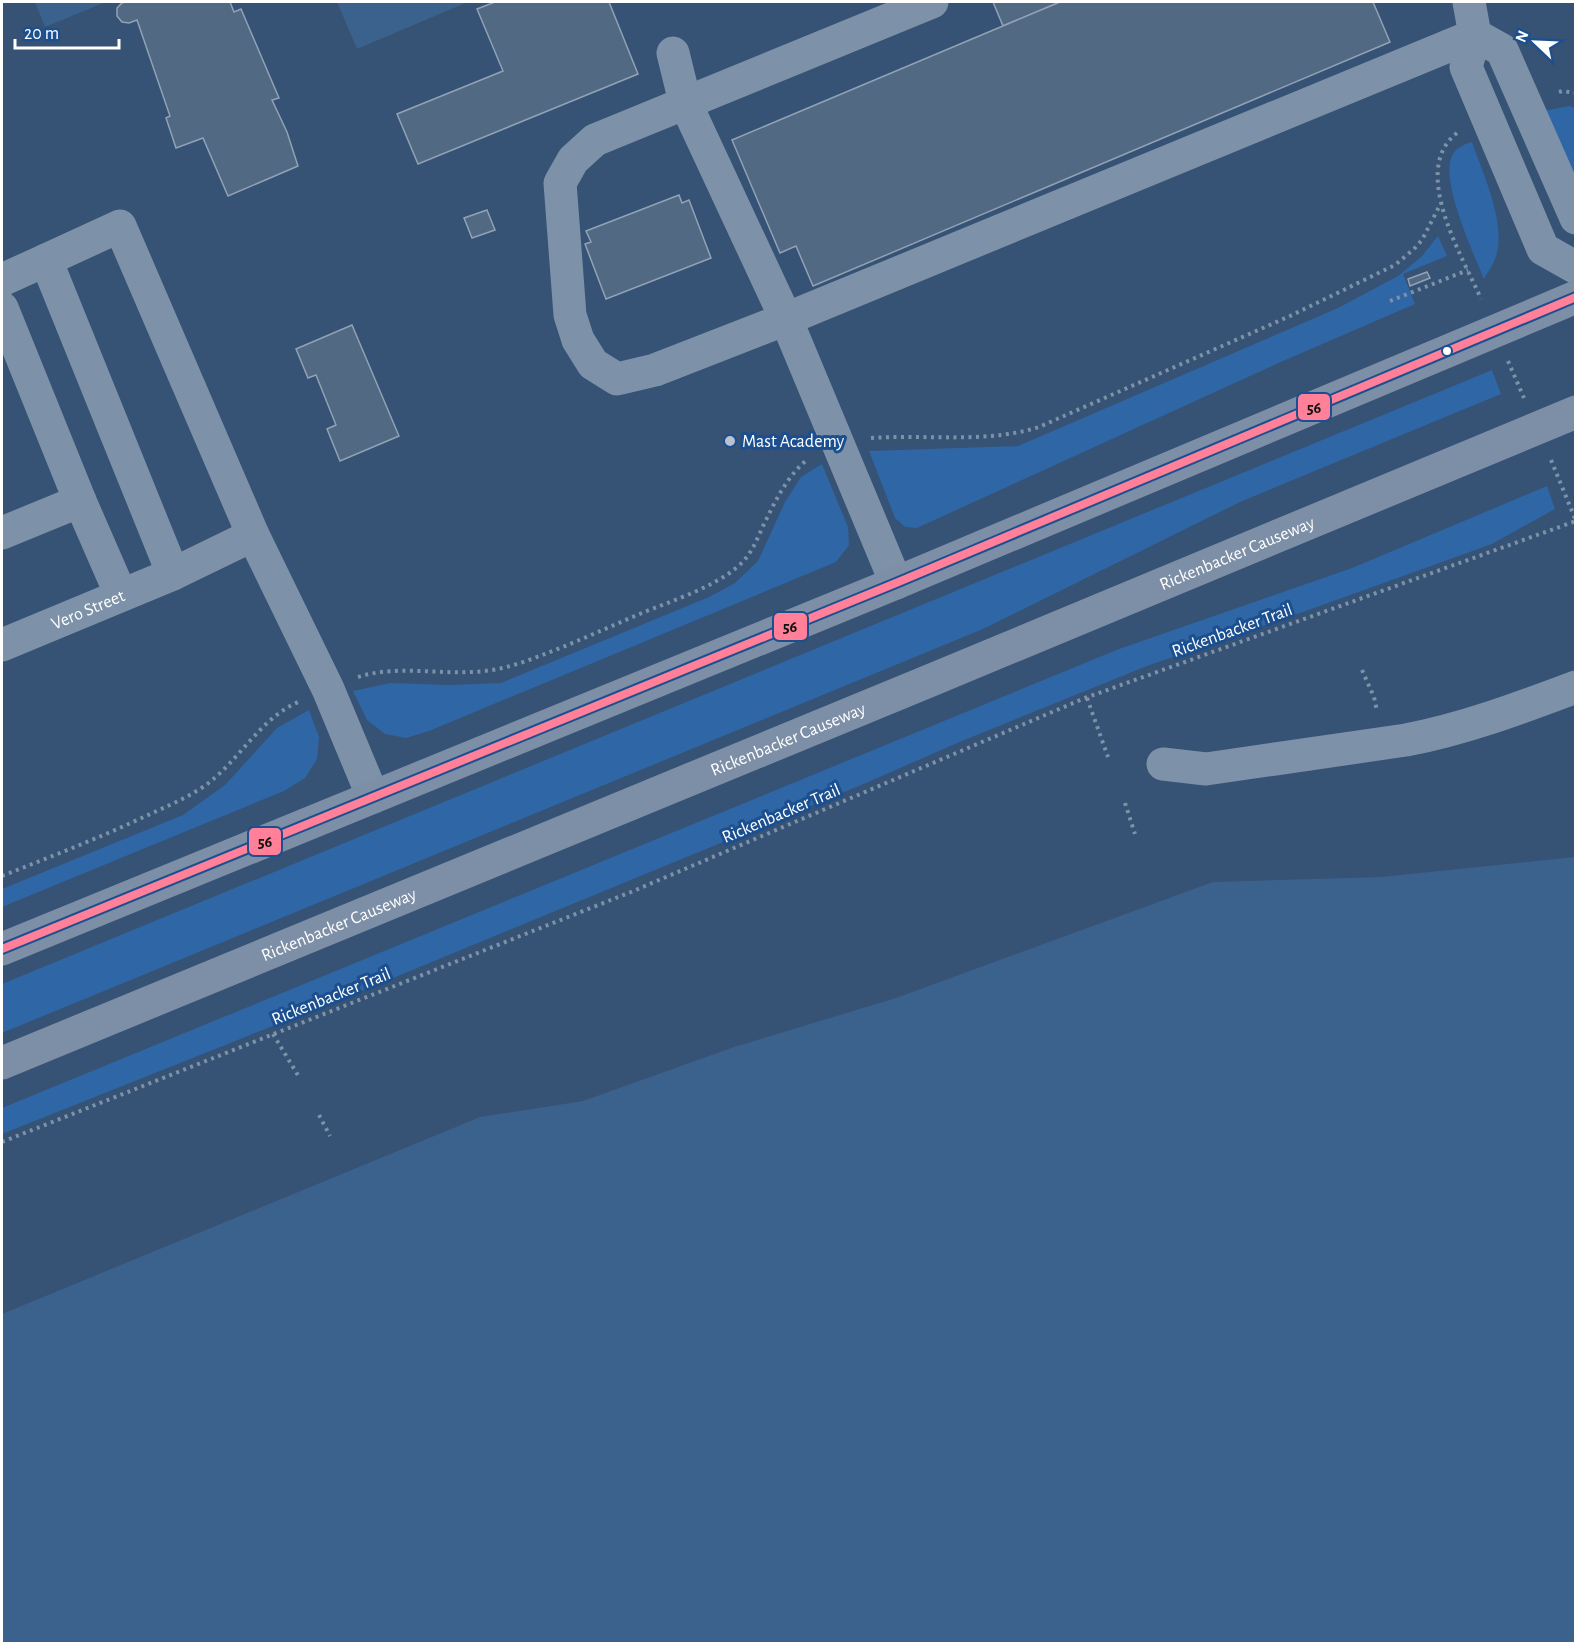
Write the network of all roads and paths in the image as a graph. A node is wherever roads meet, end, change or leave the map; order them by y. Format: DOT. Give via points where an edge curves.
graph roads {
  1 [pos="932,2"];
  2 [pos="1469,2"];
  3 [pos="1475,35"];
  4 [pos="673,53"];
  5 [pos="686,102"];
  6 [pos="1458,132"];
  7 [pos="1441,203"];
  8 [pos="1575,218"];
  9 [pos="46,260"];
  10 [pos="1575,267"];
  11 [pos="1468,270"];
  12 [pos="2,280"];
  13 [pos="1575,297"];
  14 [pos="1390,301"];
  15 [pos="2,308"];
  16 [pos="786,319"];
  17 [pos="1495,331"];
  18 [pos="1575,412"];
  19 [pos="1537,428"];
  20 [pos="868,439"];
  21 [pos="808,458"];
  22 [pos="80,501"];
  23 [pos="1575,521"];
  24 [pos="2,533"];
  25 [pos="253,535"];
  26 [pos="173,574"];
  27 [pos="896,583"];
  28 [pos="120,596"];
  29 [pos="2,645"];
  30 [pos="1362,670"];
  31 [pos="352,678"];
  32 [pos="1575,687"];
  33 [pos="1087,698"];
  34 [pos="303,699"];
  35 [pos="1377,711"];
  36 [pos="1108,757"];
  37 [pos="1163,764"];
  38 [pos="372,797"];
  39 [pos="1125,803"];
  40 [pos="1135,834"];
  41 [pos="2,876"];
  42 [pos="2,949"];
  43 [pos="273,1034"];
  44 [pos="2,1063"];
  45 [pos="299,1077"];
  46 [pos="319,1115"];
  47 [pos="330,1136"];
  48 [pos="2,1142"];
  1 -- 5 [label="lane"];
  2 -- 3 [label="lane"];
  3 -- 8 [label="lane" via="1502,50"];
  3 -- 10 [label="lane" via="1466,67 1543,249"];
  3 -- 16 [label="lane"];
  4 -- 5 [label="lane"];
  5 -- 16 [label="lane"];
  5 -- 16 [label="lane" via="595,140 573,160 560,183 570,315 578,340 593,364 617,379 655,370"];
  6 -- 7 [label="path" via="1443,147 1438,162"];
  7 -- 11 [label="path"];
  7 -- 20 [label="path" via="1422,240 1395,265 1039,427 994,436"];
  9 -- 12 [label="lane"];
  9 -- 25 [label="lane" via="120,226"];
  9 -- 26 [label="lane"];
  11 -- 14 [label="path"];
  11 -- 17 [label="path, Rickenbacker Trail"];
  13 -- 17 [label="main road"];
  15 -- 22 [label="lane"];
  16 -- 27 [label="lane"];
  17 -- 19 [label="path, Rickenbacker Trail"];
  17 -- 27 [label="main road"];
  18 -- 19 [label="main road, Rickenbacker Causeway"];
  19 -- 23 [label="path, Rickenbacker Trail"];
  19 -- 44 [label="main road, Rickenbacker Causeway"];
  21 -- 31 [label="path" via="778,495 746,558 733,571 711,583 508,667 472,672 371,672"];
  22 -- 24 [label="lane"];
  22 -- 28 [label="lane"];
  23 -- 33 [label="path, Rickenbacker Trail"];
  25 -- 26 [label="lane, Vero Street"];
  25 -- 38 [label="lane" via="328,689"];
  26 -- 28 [label="lane, Vero Street"];
  27 -- 38 [label="main road"];
  28 -- 29 [label="lane, Vero Street"];
  30 -- 35 [label="path"];
  32 -- 37 [label="lane" via="1436,735 1206,769"];
  33 -- 36 [label="path"];
  33 -- 43 [label="path, Rickenbacker Trail" via="631,892"];
  34 -- 41 [label="path" via="273,718 222,773 192,794 114,831"];
  38 -- 42 [label="main road"];
  39 -- 40 [label="path"];
  43 -- 45 [label="path"];
  43 -- 48 [label="path, Rickenbacker Trail"];
  46 -- 47 [label="path"];
}
